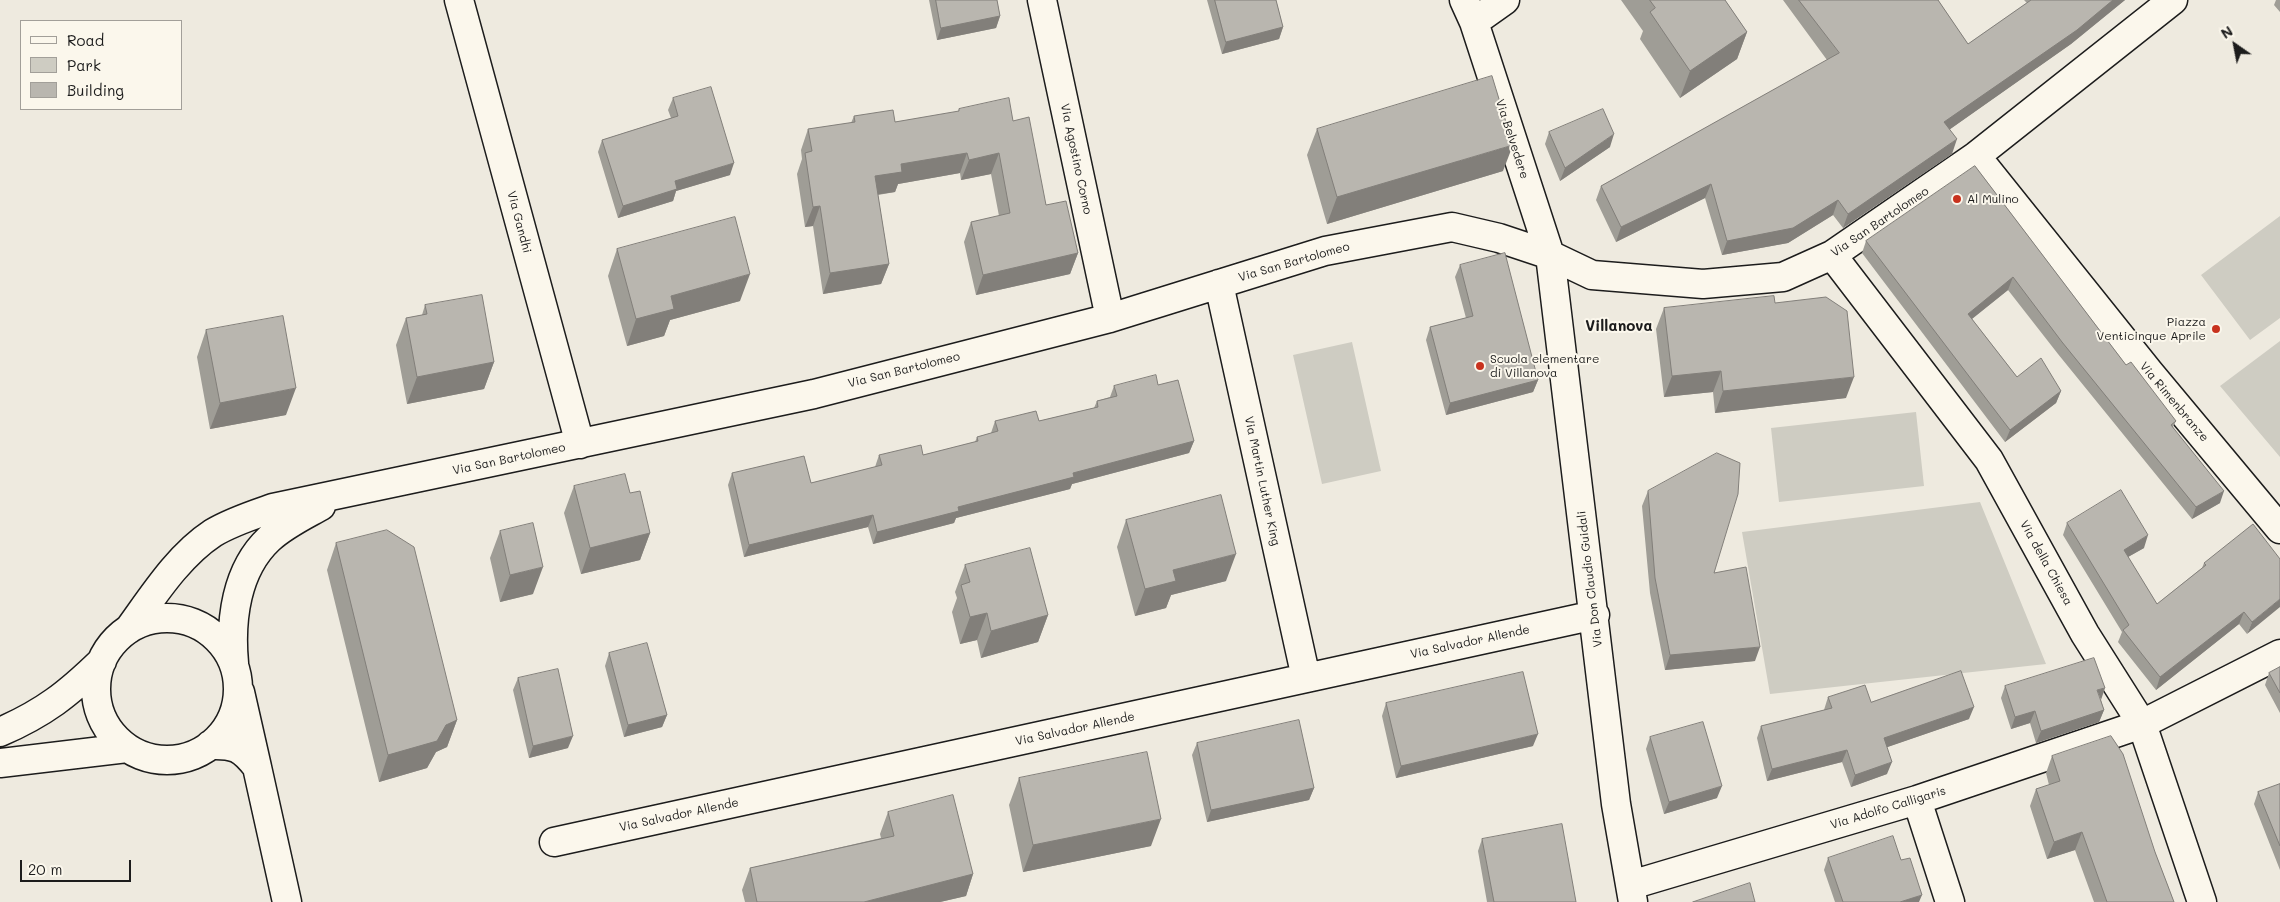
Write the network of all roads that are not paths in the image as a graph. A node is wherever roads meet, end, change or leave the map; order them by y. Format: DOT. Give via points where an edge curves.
graph roads {
  1 [pos="459,0"];
  2 [pos="1042,0"];
  3 [pos="1505,0"];
  4 [pos="2174,0"];
  5 [pos="1469,11"];
  6 [pos="1976,156"];
  7 [pos="1550,255"];
  8 [pos="1832,256"];
  9 [pos="1219,284"];
  10 [pos="1110,318"];
  11 [pos="580,444"];
  12 [pos="339,495"];
  13 [pos="2280,529"];
  14 [pos="1595,615"];
  15 [pos="128,629"];
  16 [pos="2280,654"];
  17 [pos="102,661"];
  18 [pos="236,673"];
  19 [pos="1306,678"];
  20 [pos="2142,724"];
  21 [pos="0,732"];
  22 [pos="210,745"];
  23 [pos="127,748"];
  24 [pos="0,763"];
  25 [pos="257,767"];
  26 [pos="1917,800"];
  27 [pos="554,842"];
  28 [pos="1632,893"];
  29 [pos="287,902"];
  30 [pos="1950,902"];
  31 [pos="2202,902"];
  1 -- 11 [label="street, Via Gandhi"];
  2 -- 10 [label="street, Via Agostino Corno"];
  3 -- 5 [label="street, Via Belvedere"];
  4 -- 6 [label="street, Via San Bartolomeo"];
  5 -- 7 [label="street, Via Belvedere"];
  6 -- 8 [label="street, Via San Bartolomeo"];
  6 -- 13 [label="street, Via Rimenbranze"];
  7 -- 8 [label="street, Via San Bartolomeo" via="1592,276 1703,284 1783,277"];
  7 -- 9 [label="street, Via San Bartolomeo" via="1452,227 1326,251"];
  7 -- 14 [label="street, Via Don Claudio Guidali"];
  8 -- 20 [label="street, Via della Chiesa" via="1989,460 2085,634"];
  9 -- 10 [label="street, Via San Bartolomeo"];
  9 -- 19 [label="street, Via Martin Luther King"];
  10 -- 11 [label="street, Via San Bartolomeo" via="814,394"];
  11 -- 12 [label="street, Via San Bartolomeo"];
  12 -- 15 [label="street, Via San Bartolomeo" via="273,508 212,534 190,552"];
  12 -- 18 [label="street, Via San Bartolomeo" via="283,528 251,561 243,578 234,615 232,646"];
  14 -- 19 [label="street, Via Salvador Allende"];
  14 -- 28 [label="street, Via Don Claudio Guidali" via="1616,804"];
  15 -- 17 [label="street, Via San Bartolomeo" via="112,642"];
  15 -- 18 [label="street, Via San Bartolomeo" via="161,618 195,623 222,643"];
  16 -- 20 [label="street, Via Adolfo Calligaris"];
  17 -- 21 [label="street, Via San Bartolomeo" via="49,707"];
  17 -- 23 [label="street, Via San Bartolomeo" via="96,690 98,709 106,726"];
  18 -- 22 [label="street, Via San Bartolomeo" via="234,714"];
  18 -- 25 [label="street"];
  19 -- 27 [label="street, Via Salvador Allende"];
  20 -- 26 [label="street, Via Adolfo Calligaris"];
  20 -- 31 [label="street, Via della Chiesa"];
  22 -- 23 [label="street, Via San Bartolomeo" via="190,756 169,760 147,757"];
  22 -- 25 [label="street" via="237,748"];
  23 -- 24 [label="street, Via San Bartolomeo"];
  25 -- 29 [label="street"];
  26 -- 28 [label="street, Via Adolfo Calligaris"];
  26 -- 30 [label="street"];
}
